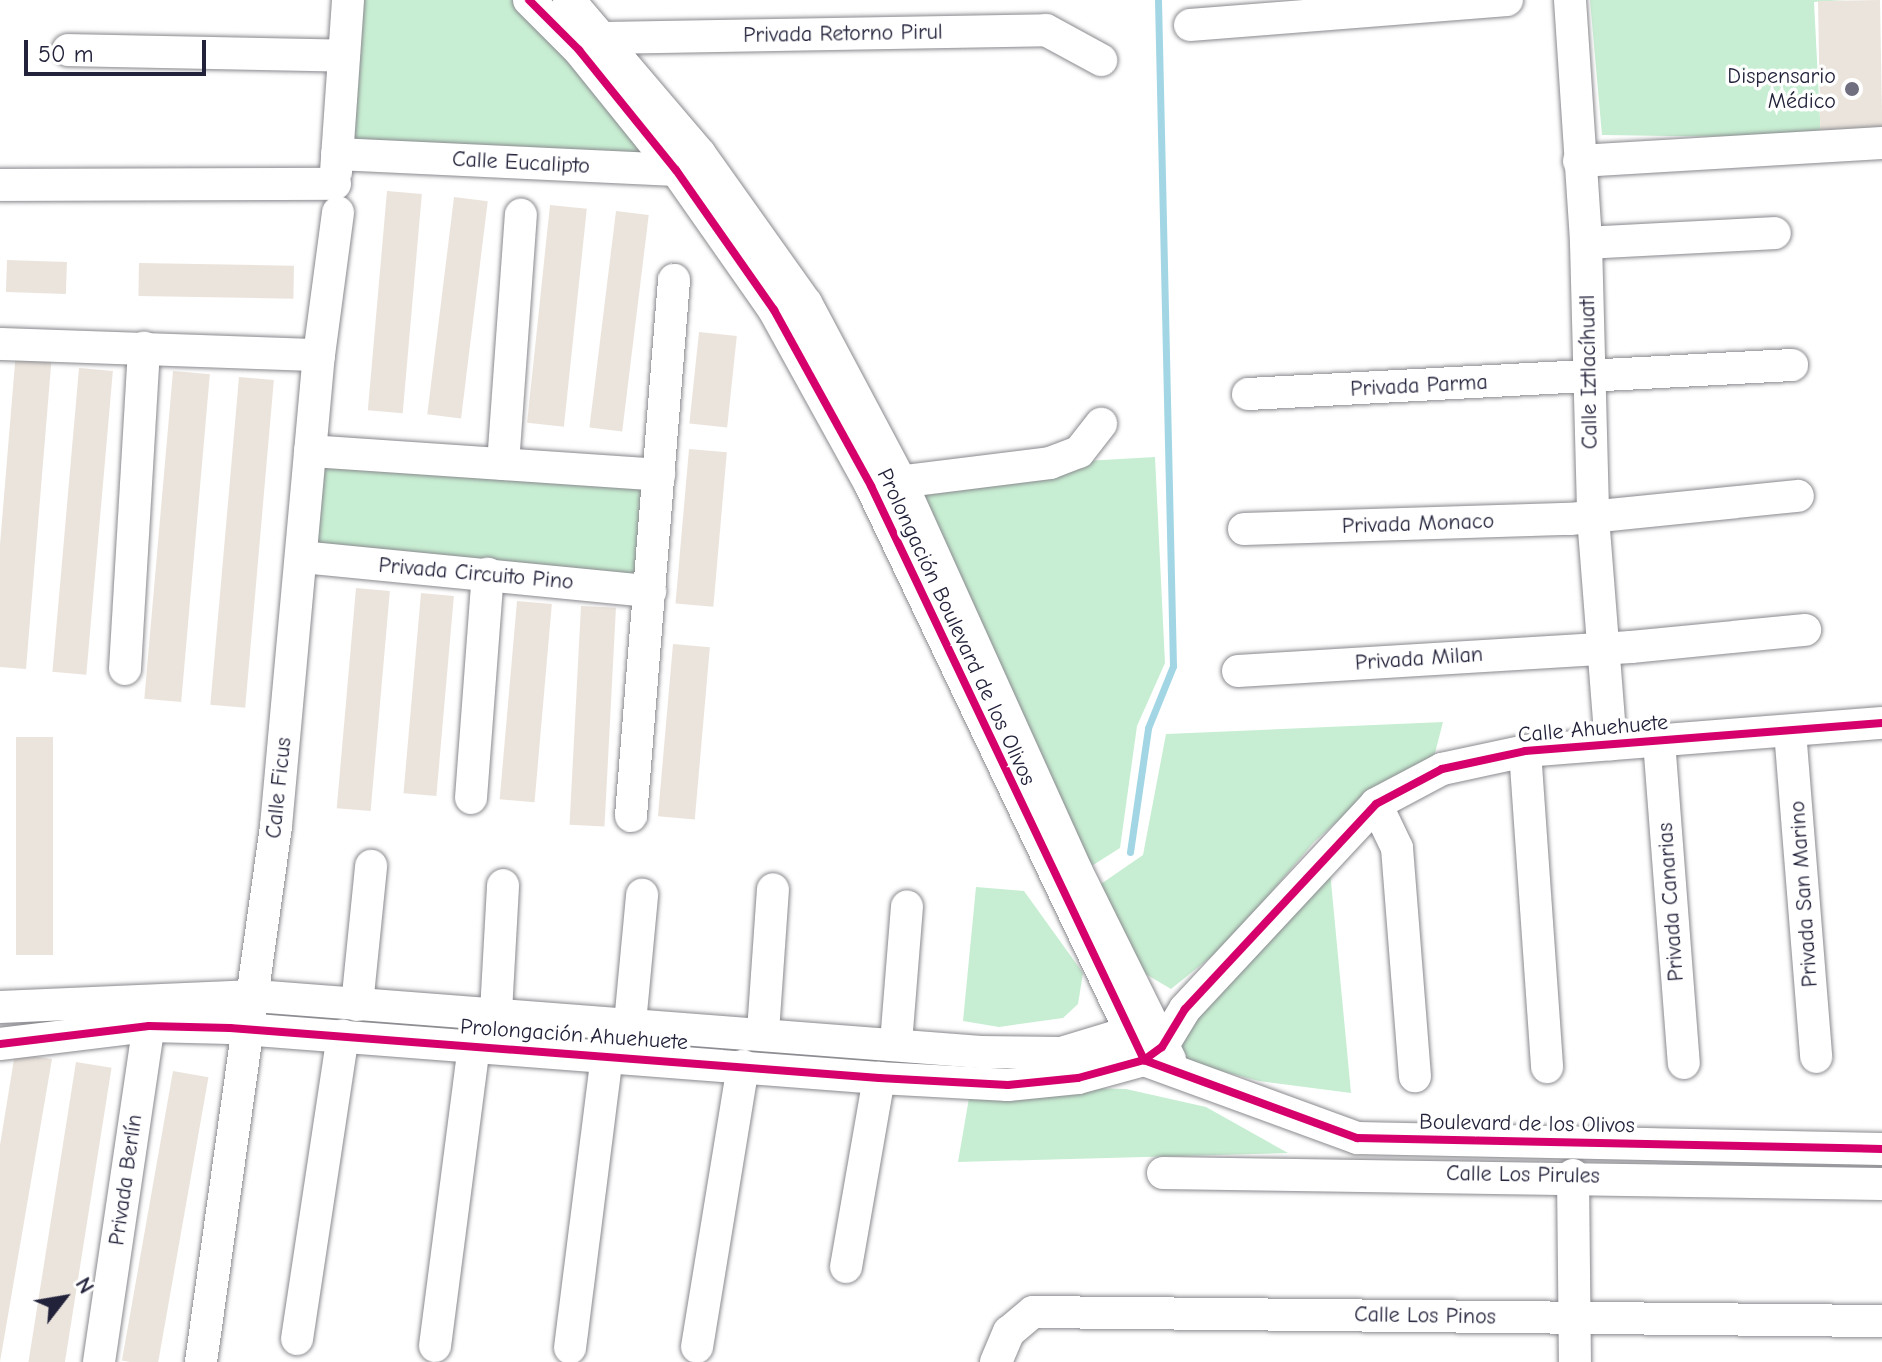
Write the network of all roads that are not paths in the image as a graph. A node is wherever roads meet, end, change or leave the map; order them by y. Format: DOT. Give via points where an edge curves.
graph roads {
  1 [pos="348,0"];
  2 [pos="529,0"];
  3 [pos="569,0"];
  4 [pos="1507,0"];
  5 [pos="1570,0"];
  6 [pos="1190,25"];
  7 [pos="592,44"];
  8 [pos="68,50"];
  9 [pos="344,56"];
  10 [pos="1101,60"];
  11 [pos="1882,143"];
  12 [pos="1579,161"];
  13 [pos="688,162"];
  14 [pos="0,185"];
  15 [pos="336,187"];
  16 [pos="521,215"];
  17 [pos="1775,233"];
  18 [pos="1586,243"];
  19 [pos="674,280"];
  20 [pos="0,344"];
  21 [pos="143,354"];
  22 [pos="319,355"];
  23 [pos="1792,365"];
  24 [pos="1590,377"];
  25 [pos="1248,394"];
  26 [pos="1101,424"];
  27 [pos="503,450"];
  28 [pos="310,451"];
  29 [pos="659,463"];
  30 [pos="885,483"];
  31 [pos="1798,496"];
  32 [pos="1593,517"];
  33 [pos="1244,529"];
  34 [pos="301,557"];
  35 [pos="488,586"];
  36 [pos="649,603"];
  37 [pos="1805,630"];
  38 [pos="1601,648"];
  39 [pos="125,669"];
  40 [pos="1238,671"];
  41 [pos="1882,723"];
  42 [pos="1790,731"];
  43 [pos="1659,741"];
  44 [pos="1611,744"];
  45 [pos="1525,751"];
  46 [pos="471,798"];
  47 [pos="1376,804"];
  48 [pos="631,816"];
  49 [pos="371,866"];
  50 [pos="503,885"];
  51 [pos="773,889"];
  52 [pos="642,895"];
  53 [pos="907,906"];
  54 [pos="255,996"];
  55 [pos="357,1005"];
  56 [pos="0,1007"];
  57 [pos="151,1012"];
  58 [pos="496,1012"];
  59 [pos="630,1023"];
  60 [pos="252,1029"];
  61 [pos="763,1032"];
  62 [pos="343,1035"];
  63 [pos="1147,1042"];
  64 [pos="896,1043"];
  65 [pos="0,1044"];
  66 [pos="474,1045"];
  67 [pos="607,1056"];
  68 [pos="1816,1057"];
  69 [pos="1684,1063"];
  70 [pos="743,1066"];
  71 [pos="1547,1067"];
  72 [pos="1415,1076"];
  73 [pos="879,1078"];
  74 [pos="1882,1149"];
  75 [pos="1163,1173"];
  76 [pos="1573,1175"];
  77 [pos="1882,1184"];
  78 [pos="846,1267"];
  79 [pos="1574,1317"];
  80 [pos="1882,1321"];
  81 [pos="297,1339"];
  82 [pos="435,1346"];
  83 [pos="697,1347"];
  84 [pos="570,1348"];
  85 [pos="99,1362"];
  86 [pos="201,1362"];
  87 [pos="996,1362"];
  88 [pos="1575,1362"];
  1 -- 9 [label="street, Calle Ficus"];
  2 -- 7 [label="street, Prolongación Boulevard de los Olivos"];
  3 -- 7 [label="street, Prolongación Boulevard de los Olivos"];
  4 -- 6 [label="street"];
  5 -- 12 [label="street, Calle Iztlacíhuatl"];
  7 -- 10 [label="street, Privada Retorno Pirul" via="1046,30"];
  7 -- 13 [label="street, Prolongación Boulevard de los Olivos"];
  8 -- 9 [label="street"];
  9 -- 15 [label="street, Calle Ficus"];
  11 -- 12 [label="street"];
  12 -- 18 [label="street, Calle Iztlacíhuatl"];
  13 -- 15 [label="street, Calle Eucalipto"];
  13 -- 30 [label="street, Prolongación Boulevard de los Olivos" via="774,310"];
  14 -- 15 [label="street, Calle Eucalipto"];
  15 -- 22 [label="street, Calle Ficus"];
  16 -- 27 [label="street"];
  17 -- 18 [label="street"];
  18 -- 24 [label="street, Calle Iztlacíhuatl"];
  19 -- 29 [label="street"];
  20 -- 21 [label="street"];
  21 -- 22 [label="street"];
  21 -- 39 [label="street"];
  22 -- 28 [label="street, Calle Ficus"];
  23 -- 24 [label="street, Privada Parma"];
  24 -- 25 [label="street, Privada Parma"];
  24 -- 32 [label="street, Calle Iztlacíhuatl"];
  26 -- 30 [label="street" via="1079,452 1050,463"];
  27 -- 28 [label="street"];
  27 -- 29 [label="street"];
  28 -- 34 [label="street, Calle Ficus"];
  29 -- 36 [label="street"];
  30 -- 63 [label="street, Prolongación Boulevard de los Olivos"];
  31 -- 32 [label="street, Privada Monaco"];
  32 -- 33 [label="street, Privada Monaco"];
  32 -- 38 [label="street, Calle Iztlacíhuatl"];
  34 -- 35 [label="street, Privada Circuito Pino"];
  34 -- 54 [label="street, Calle Ficus"];
  35 -- 36 [label="street, Privada Circuito Pino"];
  35 -- 46 [label="street"];
  36 -- 48 [label="street"];
  37 -- 38 [label="street, Privada Milan"];
  38 -- 40 [label="street, Privada Milan"];
  38 -- 44 [label="street, Calle Iztlacíhuatl"];
  41 -- 42 [label="street, Calle Ahuehuete"];
  42 -- 43 [label="street, Calle Ahuehuete"];
  42 -- 68 [label="street, Privada San Marino"];
  43 -- 44 [label="street, Calle Ahuehuete"];
  43 -- 69 [label="street, Privada Canarias"];
  44 -- 45 [label="street, Calle Ahuehuete"];
  45 -- 47 [label="street, Calle Ahuehuete" via="1442,769"];
  45 -- 71 [label="street"];
  47 -- 63 [label="street, Calle Ahuehuete" via="1185,1009"];
  47 -- 72 [label="street" via="1397,848"];
  49 -- 55 [label="street"];
  50 -- 58 [label="street"];
  51 -- 61 [label="street"];
  52 -- 59 [label="street"];
  53 -- 64 [label="street"];
  54 -- 55 [label="street, Prolongación Ahuehuete"];
  54 -- 57 [label="street, Prolongación Ahuehuete"];
  54 -- 60 [label="street, Calle Ficus"];
  55 -- 58 [label="street, Prolongación Ahuehuete"];
  56 -- 57 [label="street, Prolongación Ahuehuete"];
  57 -- 60 [label="street, Prolongación Ahuehuete"];
  57 -- 65 [label="street, Prolongación Ahuehuete"];
  57 -- 85 [label="street, Privada Berlín"];
  58 -- 59 [label="street, Prolongación Ahuehuete"];
  59 -- 61 [label="street, Prolongación Ahuehuete"];
  60 -- 62 [label="street, Prolongación Ahuehuete"];
  60 -- 86 [label="street, Calle Ficus"];
  61 -- 64 [label="street, Prolongación Ahuehuete"];
  62 -- 66 [label="street, Prolongación Ahuehuete"];
  62 -- 81 [label="street"];
  63 -- 64 [label="street, Prolongación Ahuehuete" via="1061,1053"];
  63 -- 73 [label="street, Prolongación Ahuehuete" via="1078,1078 1008,1085"];
  63 -- 74 [label="street, Boulevard de los Olivos" via="1182,1074 1357,1138"];
  66 -- 67 [label="street, Prolongación Ahuehuete"];
  66 -- 82 [label="street"];
  67 -- 70 [label="street, Prolongación Ahuehuete"];
  67 -- 84 [label="street"];
  70 -- 73 [label="street, Prolongación Ahuehuete"];
  70 -- 83 [label="street"];
  73 -- 78 [label="street"];
  75 -- 76 [label="street, Calle Los Pirules"];
  76 -- 77 [label="street, Calle Los Pirules"];
  76 -- 79 [label="street"];
  79 -- 80 [label="street, Calle Los Pinos"];
  79 -- 87 [label="street, Calle Los Pinos" via="1033,1312 1009,1332"];
  79 -- 88 [label="street"];
}
